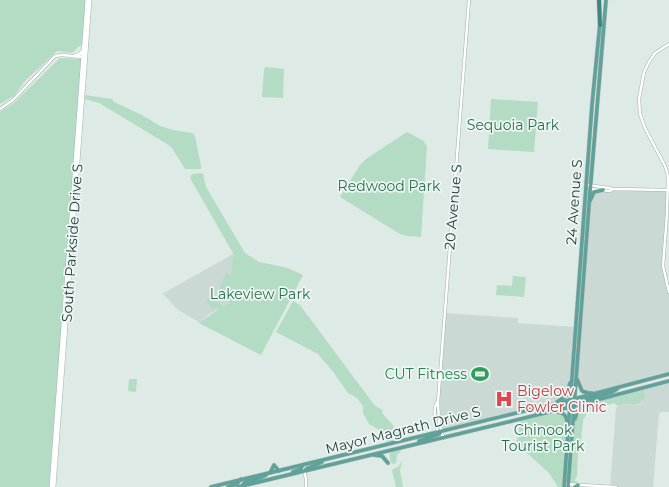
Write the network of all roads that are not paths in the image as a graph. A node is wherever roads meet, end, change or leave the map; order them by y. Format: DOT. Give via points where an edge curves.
graph roads {
  1 [pos="89,0"];
  2 [pos="468,0"];
  3 [pos="600,0"];
  4 [pos="606,0"];
  5 [pos="600,25"];
  6 [pos="669,44"];
  7 [pos="84,46"];
  8 [pos="75,56"];
  9 [pos="84,57"];
  10 [pos="0,109"];
  11 [pos="588,187"];
  12 [pos="612,189"];
  13 [pos="603,190"];
  14 [pos="668,190"];
  15 [pos="588,208"];
  16 [pos="669,292"];
  17 [pos="574,348"];
  18 [pos="669,374"];
  19 [pos="576,375"];
  20 [pos="658,377"];
  21 [pos="669,380"];
  22 [pos="621,386"];
  23 [pos="642,387"];
  24 [pos="601,392"];
  25 [pos="602,398"];
  26 [pos="572,403"];
  27 [pos="535,409"];
  28 [pos="535,415"];
  29 [pos="530,416"];
  30 [pos="568,431"];
  31 [pos="440,435"];
  32 [pos="571,441"];
  33 [pos="369,455"];
  34 [pos="325,460"];
  35 [pos="388,463"];
  36 [pos="303,465"];
  37 [pos="279,471"];
  38 [pos="304,471"];
  39 [pos="269,473"];
  40 [pos="282,476"];
  41 [pos="241,479"];
  42 [pos="240,486"];
  43 [pos="566,486"];
  44 [pos="577,486"];
  45 [pos="53,487"];
  46 [pos="211,487"];
  47 [pos="228,487"];
  48 [pos="306,487"];
  49 [pos="616,487"];
  1 -- 7 [label="main road, South Parkside Drive S"];
  1 -- 9 [label="main road, South Parkside Drive S"];
  2 -- 31 [label="street, 20 Avenue S" via="438,402"];
  3 -- 5 [label="highway"];
  4 -- 11 [label="main road, 24 Avenue S"];
  5 -- 11 [label="main road, 24 Avenue S"];
  6 -- 14 [label="street" via="655,53 649,62 644,72 639,99 640,114 645,128 668,176"];
  7 -- 8 [label="main road" via="81,53"];
  7 -- 9 [label="main road, South Parkside Drive S"];
  8 -- 9 [label="street"];
  8 -- 10 [label="street" via="55,56 13,100"];
  9 -- 45 [label="main road, South Parkside Drive S"];
  11 -- 12 [label="street"];
  11 -- 13 [label="street"];
  11 -- 15 [label="main road, 24 Avenue S"];
  11 -- 17 [label="main road, 24 Avenue S"];
  12 -- 13 [label="street"];
  12 -- 14 [label="street"];
  13 -- 15 [label="main road" via="594,192"];
  14 -- 16 [label="street" via="663,266"];
  15 -- 19 [label="main road, 24 Avenue S"];
  17 -- 26 [label="main road, 24 Avenue S"];
  17 -- 27 [label="main road" via="566,396"];
  18 -- 20 [label="main road, Mayor Magrath Drive S"];
  19 -- 24 [label="main road" via="582,391"];
  19 -- 26 [label="main road, 24 Avenue S"];
  20 -- 22 [label="main road, Mayor Magrath Drive S"];
  20 -- 23 [label="main road"];
  21 -- 23 [label="main road, Mayor Magrath Drive S"];
  22 -- 24 [label="main road, Mayor Magrath Drive S"];
  22 -- 26 [label="main road" via="612,392"];
  23 -- 25 [label="main road, Mayor Magrath Drive S"];
  24 -- 26 [label="main road, Mayor Magrath Drive S"];
  25 -- 26 [label="main road, Mayor Magrath Drive S"];
  25 -- 32 [label="main road" via="578,407"];
  26 -- 27 [label="main road, Mayor Magrath Drive S"];
  26 -- 28 [label="main road, Mayor Magrath Drive S"];
  26 -- 29 [label="main road" via="542,410"];
  26 -- 30 [label="main road"];
  26 -- 32 [label="main road"];
  27 -- 31 [label="main road, Mayor Magrath Drive S"];
  28 -- 29 [label="main road, Mayor Magrath Drive S"];
  28 -- 30 [label="main road" via="560,412 567,418"];
  29 -- 31 [label="main road, Mayor Magrath Drive S"];
  30 -- 43 [label="main road"];
  31 -- 33 [label="main road, Mayor Magrath Drive S"];
  31 -- 34 [label="main road, Mayor Magrath Drive S"];
  32 -- 43 [label="main road"];
  33 -- 35 [label="main road" via="382,456"];
  33 -- 38 [label="main road, Mayor Magrath Drive S"];
  34 -- 36 [label="main road, Mayor Magrath Drive S"];
  34 -- 38 [label="main road"];
  36 -- 37 [label="main road, Mayor Magrath Drive S"];
  36 -- 38 [label="street"];
  36 -- 40 [label="main road" via="301,469"];
  37 -- 39 [label="main road, Mayor Magrath Drive S"];
  37 -- 39 [label="main road" via="274,465"];
  38 -- 40 [label="main road, Mayor Magrath Drive S"];
  38 -- 48 [label="street"];
  39 -- 41 [label="main road, Mayor Magrath Drive S"];
  39 -- 42 [label="main road"];
  40 -- 42 [label="main road, Mayor Magrath Drive S"];
  41 -- 46 [label="main road, Mayor Magrath Drive S"];
  41 -- 47 [label="main road"];
  43 -- 44 [label="street"];
  44 -- 49 [label="street"];
}
